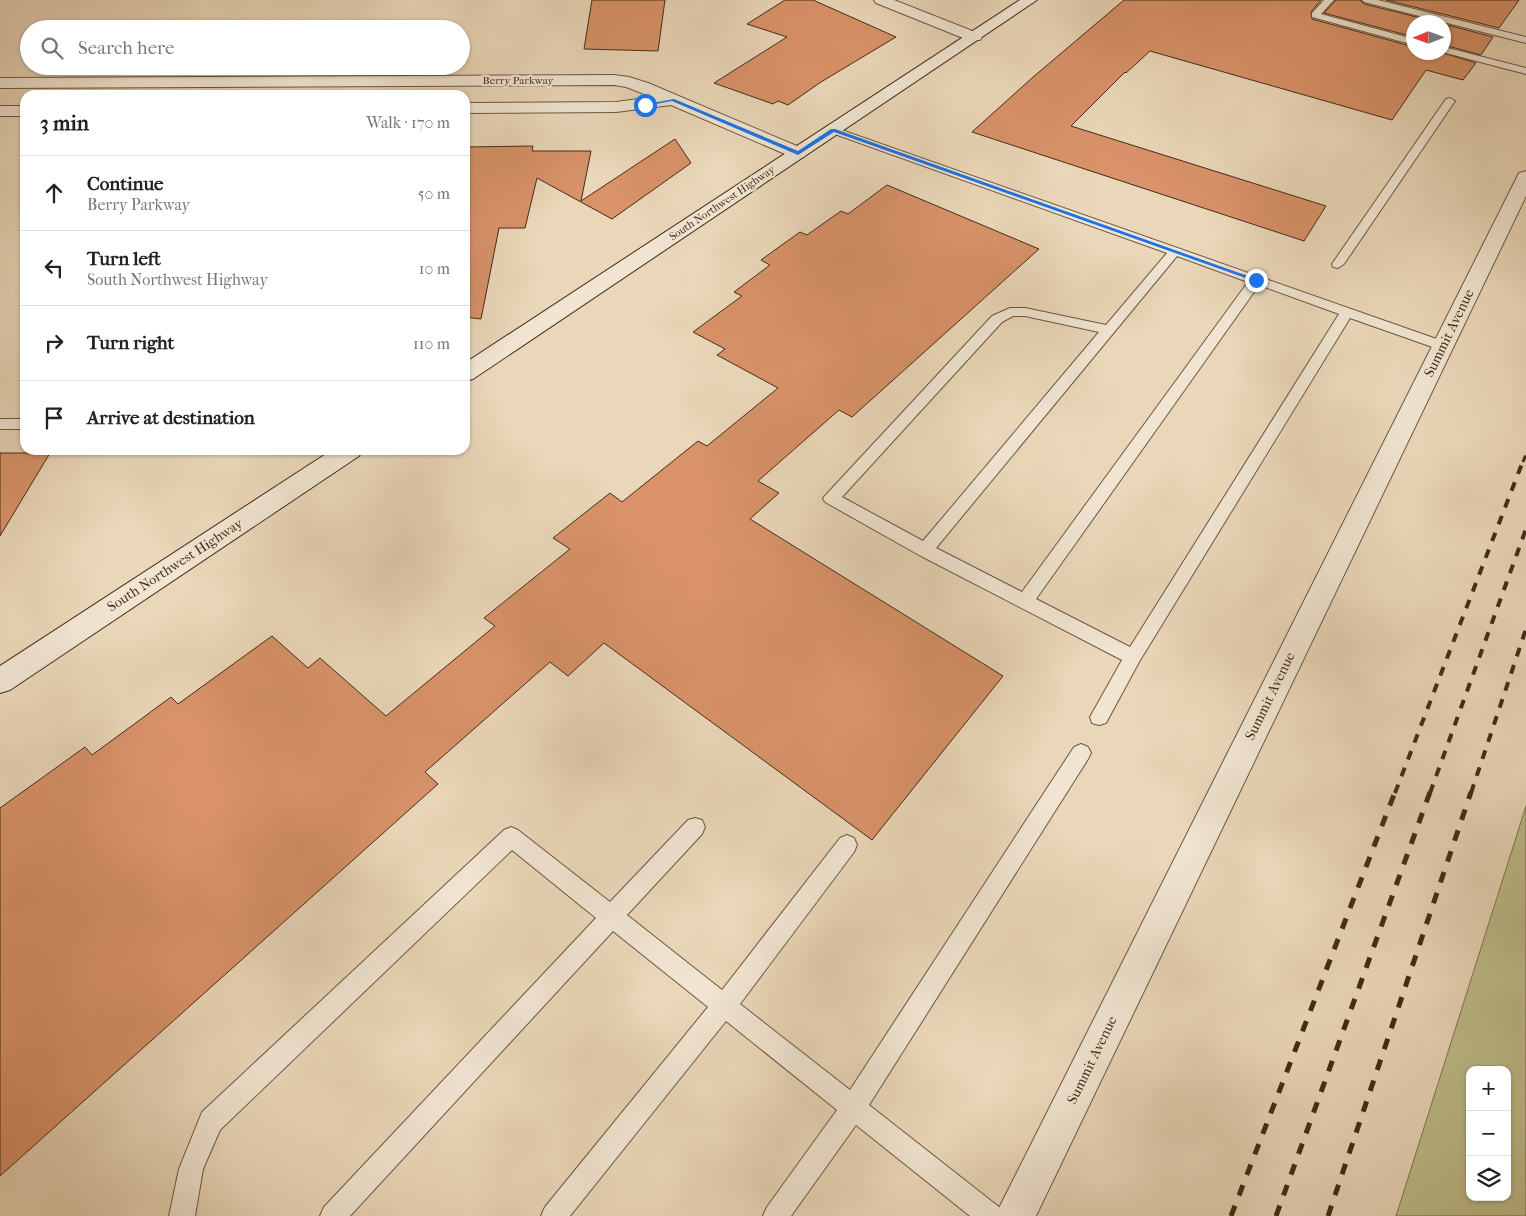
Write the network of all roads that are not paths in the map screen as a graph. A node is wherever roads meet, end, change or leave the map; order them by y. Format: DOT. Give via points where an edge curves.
graph roads {
  1 [pos="881,0"];
  2 [pos="1030,0"];
  3 [pos="1329,0"];
  4 [pos="1367,0"];
  5 [pos="974,37"];
  6 [pos="1406,40"];
  7 [pos="1526,40"];
  8 [pos="1451,52"];
  9 [pos="1526,71"];
  10 [pos="0,83"];
  11 [pos="672,100"];
  12 [pos="1450,101"];
  13 [pos="470,108"];
  14 [pos="20,110"];
  15 [pos="0,111"];
  16 [pos="833,130"];
  17 [pos="798,153"];
  18 [pos="1526,177"];
  19 [pos="1175,251"];
  20 [pos="1338,264"];
  21 [pos="1256,280"];
  22 [pos="1347,312"];
  23 [pos="1109,330"];
  24 [pos="1443,346"];
  25 [pos="470,371"];
  26 [pos="0,424"];
  27 [pos="20,424"];
  28 [pos="341,455"];
  29 [pos="924,550"];
  30 [pos="1025,601"];
  31 [pos="1133,657"];
  32 [pos="0,681"];
  33 [pos="1099,717"];
  34 [pos="1081,753"];
  35 [pos="695,827"];
  36 [pos="847,845"];
  37 [pos="610,916"];
  38 [pos="724,1006"];
  39 [pos="853,1108"];
  40 [pos="182,1216"];
  41 [pos="333,1216"];
  42 [pos="554,1216"];
  43 [pos="776,1216"];
  44 [pos="990,1216"];
  45 [pos="1015,1216"];
  1 -- 5 [label="street"];
  2 -- 5 [label="street, South Northwest Highway"];
  3 -- 6 [label="lane" via="1314,15"];
  4 -- 7 [label="lane"];
  5 -- 16 [label="street, South Northwest Highway"];
  8 -- 9 [label="lane"];
  10 -- 11 [label="street, Berry Parkway" via="614,80 629,82"];
  11 -- 13 [label="street, Berry Parkway" via="616,107"];
  11 -- 17 [label="street, Berry Parkway"];
  12 -- 20 [label="lane"];
  14 -- 15 [label="street"];
  16 -- 17 [label="street, South Northwest Highway"];
  16 -- 19 [label="lane"];
  17 -- 25 [label="street, South Northwest Highway"];
  18 -- 24 [label="street, Summit Avenue"];
  19 -- 21 [label="lane"];
  19 -- 23 [label="lane"];
  21 -- 22 [label="lane"];
  21 -- 30 [label="lane"];
  22 -- 24 [label="lane"];
  22 -- 31 [label="lane"];
  23 -- 29 [label="lane"];
  23 -- 29 [label="lane" via="1025,312 1010,312 997,319 831,498"];
  24 -- 45 [label="street, Summit Avenue"];
  26 -- 27 [label="lane"];
  28 -- 32 [label="street, South Northwest Highway"];
  29 -- 30 [label="lane"];
  30 -- 31 [label="lane"];
  31 -- 33 [label="lane"];
  34 -- 39 [label="lane"];
  35 -- 37 [label="lane"];
  36 -- 38 [label="lane"];
  37 -- 38 [label="lane"];
  37 -- 40 [label="lane" via="511,837 211,1121 191,1169"];
  37 -- 41 [label="lane"];
  38 -- 39 [label="lane"];
  38 -- 42 [label="lane"];
  39 -- 43 [label="lane"];
  39 -- 44 [label="lane"];
}
